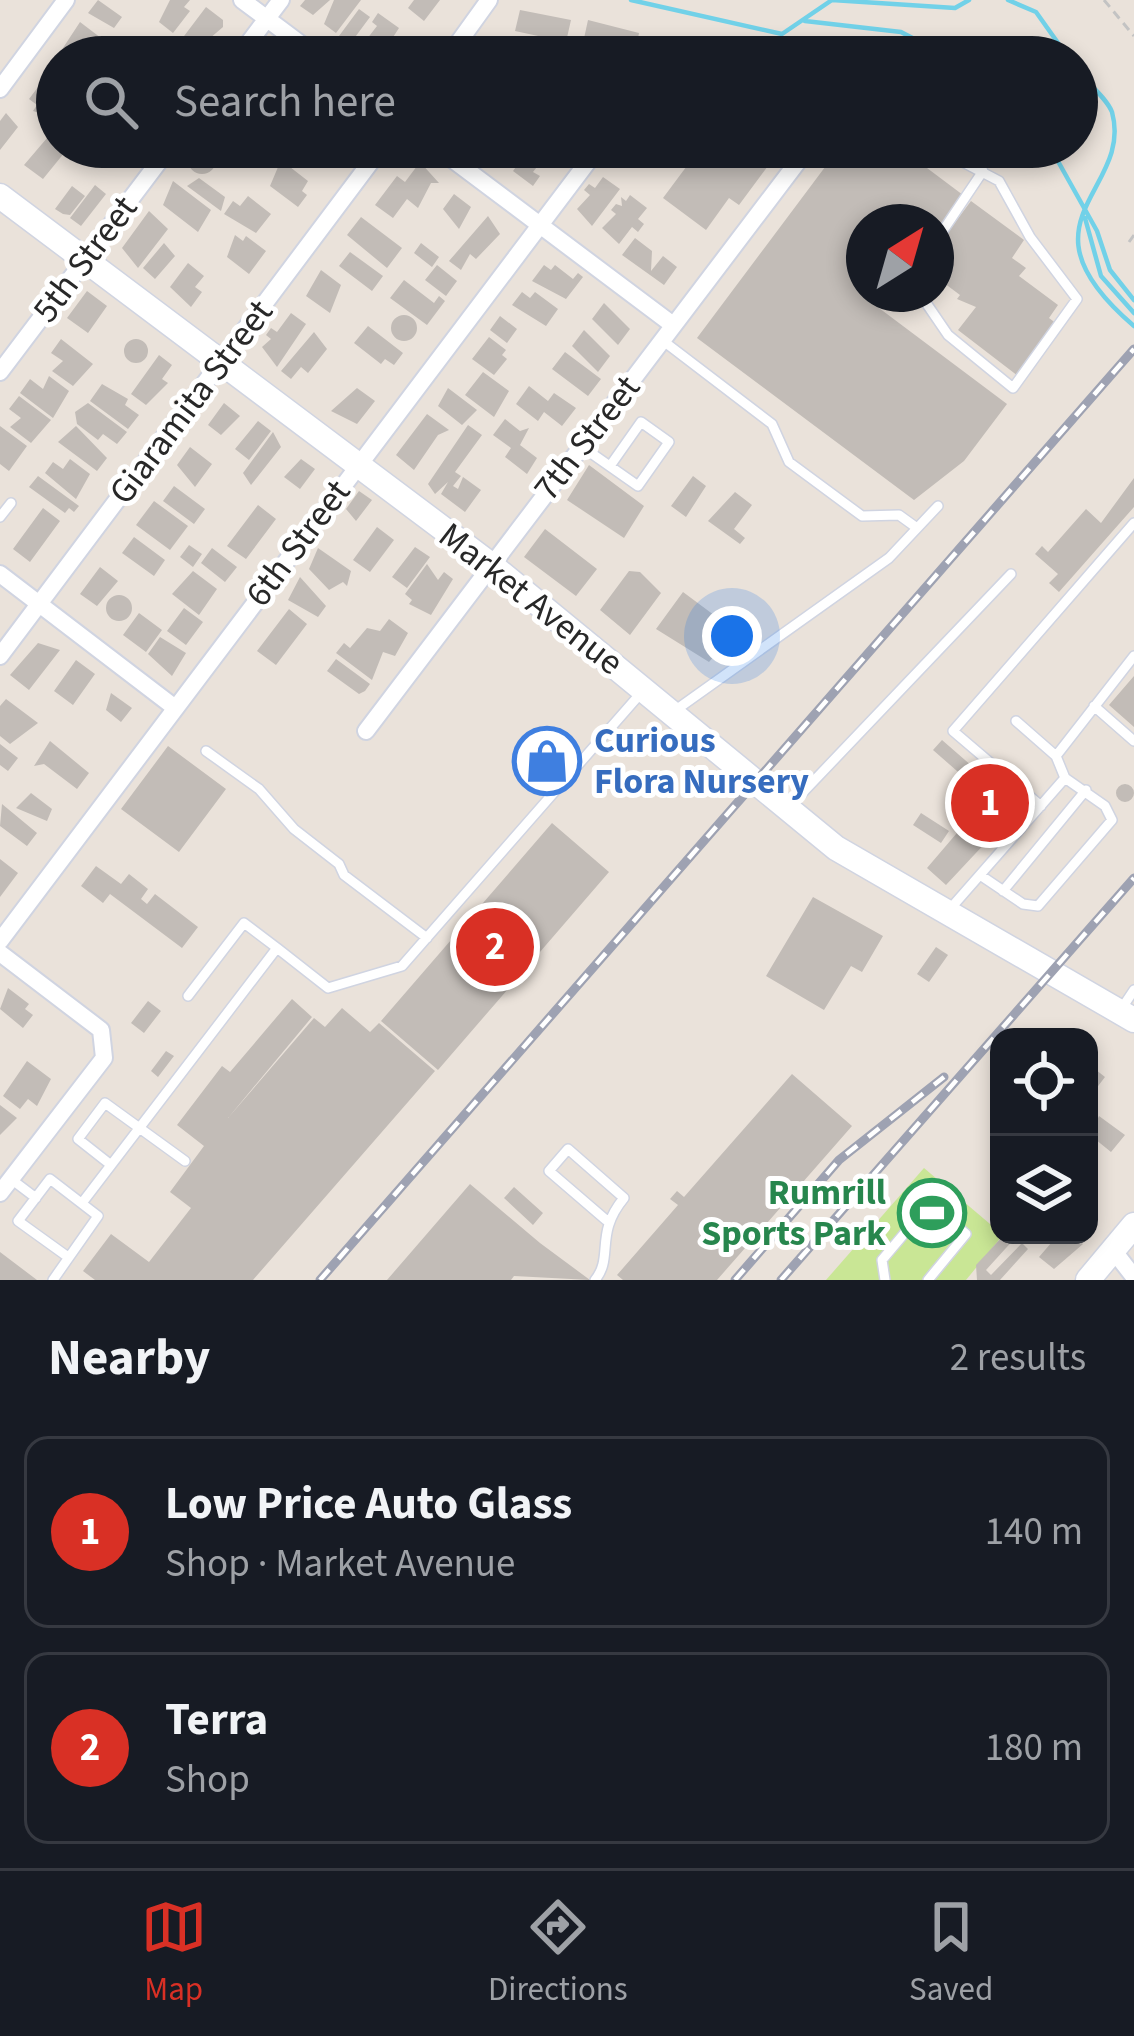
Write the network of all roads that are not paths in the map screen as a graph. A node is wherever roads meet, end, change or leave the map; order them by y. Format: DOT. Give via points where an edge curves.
graph roads {
  1 [pos="66,0"];
  2 [pos="242,0"];
  3 [pos="281,0"];
  4 [pos="489,0"];
  5 [pos="267,18"];
  6 [pos="39,36"];
  7 [pos="254,36"];
  8 [pos="291,36"];
  9 [pos="463,36"];
  10 [pos="36,40"];
  11 [pos="0,88"];
  12 [pos="154,168"];
  13 [pos="366,168"];
  14 [pos="463,168"];
  15 [pos="583,168"];
  16 [pos="793,168"];
  17 [pos="977,168"];
  18 [pos="983,171"];
  19 [pos="0,196"];
  20 [pos="954,215"];
  21 [pos="539,226"];
  22 [pos="85,259"];
  23 [pos="933,312"];
  24 [pos="668,333"];
  25 [pos="221,362"];
  26 [pos="0,372"];
  27 [pos="581,446"];
  28 [pos="358,464"];
  29 [pos="610,466"];
  30 [pos="11,503"];
  31 [pos="938,506"];
  32 [pos="0,517"];
  33 [pos="1134,523"];
  34 [pos="917,528"];
  35 [pos="490,564"];
  36 [pos="0,574"];
  37 [pos="1011,574"];
  38 [pos="39,604"];
  39 [pos="0,656"];
  40 [pos="1134,656"];
  41 [pos="644,689"];
  42 [pos="1094,706"];
  43 [pos="174,707"];
  44 [pos="673,712"];
  45 [pos="1016,721"];
  46 [pos="366,731"];
  47 [pos="1134,741"];
  48 [pos="206,751"];
  49 [pos="1056,756"];
  50 [pos="1065,778"];
  51 [pos="1086,790"];
  52 [pos="1041,806"];
  53 [pos="788,808"];
  54 [pos="980,875"];
  55 [pos="1004,891"];
  56 [pos="946,913"];
  57 [pos="427,938"];
  58 [pos="0,941"];
  59 [pos="277,948"];
  60 [pos="0,953"];
  61 [pos="188,996"];
  62 [pos="1129,1008"];
  63 [pos="140,1128"];
  64 [pos="185,1161"];
  65 [pos="111,1165"];
  66 [pos="5,1186"];
  67 [pos="36,1198"];
  68 [pos="82,1203"];
  69 [pos="606,1220"];
  70 [pos="1134,1226"];
  71 [pos="1113,1250"];
  72 [pos="68,1257"];
  73 [pos="932,1276"];
  74 [pos="1134,1277"];
  75 [pos="52,1280"];
  76 [pos="595,1280"];
  77 [pos="885,1280"];
  78 [pos="946,1280"];
  79 [pos="1088,1280"];
  1 -- 6 [label="street"];
  2 -- 5 [label="street"];
  3 -- 5 [label="street"];
  4 -- 9 [label="street"];
  5 -- 7 [label="street"];
  5 -- 8 [label="street"];
  10 -- 11 [label="street"];
  12 -- 22 [label="street, 5th Street"];
  13 -- 25 [label="street, Giaramita Street"];
  14 -- 21 [label="street"];
  15 -- 21 [label="street, 6th Street"];
  16 -- 24 [label="street, 7th Street"];
  17 -- 18 [label="lane"];
  18 -- 20 [label="lane"];
  18 -- 23 [label="lane" via="999,181 1077,298 1013,388"];
  19 -- 22 [label="street, Market Avenue"];
  21 -- 24 [label="street"];
  21 -- 28 [label="street, 6th Street"];
  22 -- 25 [label="street, Market Avenue"];
  22 -- 26 [label="street, 5th Street"];
  24 -- 27 [label="street, 7th Street"];
  24 -- 34 [label="lane" via="772,424 789,462 862,516 899,515"];
  25 -- 28 [label="street, Market Avenue"];
  25 -- 38 [label="street, Giaramita Street"];
  27 -- 29 [label="lane"];
  27 -- 35 [label="street, 7th Street"];
  28 -- 35 [label="street, Market Avenue"];
  28 -- 43 [label="street, 6th Street"];
  29 -- 29 [label="lane" via="638,486 669,442 641,422"];
  30 -- 32 [label="lane"];
  31 -- 34 [label="lane"];
  33 -- 52 [label="lane" via="952,731"];
  34 -- 44 [label="lane" via="889,558"];
  35 -- 41 [label="street, Market Avenue"];
  35 -- 46 [label="street, 7th Street"];
  36 -- 38 [label="street"];
  37 -- 53 [label="lane"];
  38 -- 39 [label="street, Giaramita Street"];
  38 -- 43 [label="street"];
  40 -- 42 [label="lane"];
  41 -- 44 [label="street, Market Avenue"];
  41 -- 57 [label="lane"];
  42 -- 47 [label="lane"];
  42 -- 49 [label="lane"];
  43 -- 58 [label="street, 6th Street"];
  44 -- 53 [label="street, Market Avenue"];
  45 -- 49 [label="lane"];
  48 -- 57 [label="lane"];
  49 -- 50 [label="lane"];
  50 -- 51 [label="lane"];
  50 -- 52 [label="lane"];
  51 -- 55 [label="lane"];
  51 -- 55 [label="lane" via="1112,820 1038,905"];
  52 -- 54 [label="lane"];
  53 -- 56 [label="street, Market Avenue" via="836,848"];
  54 -- 55 [label="lane"];
  54 -- 56 [label="lane"];
  56 -- 62 [label="street, Market Avenue"];
  57 -- 59 [label="lane" via="402,966 328,988"];
  59 -- 61 [label="lane" via="244,922"];
  59 -- 63 [label="lane"];
  60 -- 66 [label="street" via="101,1030 106,1046"];
  63 -- 64 [label="lane"];
  63 -- 65 [label="lane"];
  63 -- 65 [label="lane" via="105,1103 78,1139"];
  65 -- 68 [label="lane"];
  66 -- 67 [label="lane"];
  67 -- 68 [label="lane" via="50,1180"];
  67 -- 72 [label="lane" via="18,1221"];
  68 -- 72 [label="lane" via="98,1216"];
  69 -- 69 [label="lane" via="549,1171 568,1149 624,1198"];
  69 -- 76 [label="lane"];
  70 -- 71 [label="street"];
  71 -- 74 [label="street"];
  71 -- 79 [label="street"];
  72 -- 75 [label="lane"];
  73 -- 77 [label="lane" via="966,1234 930,1203 882,1260"];
  73 -- 78 [label="lane"];
}
